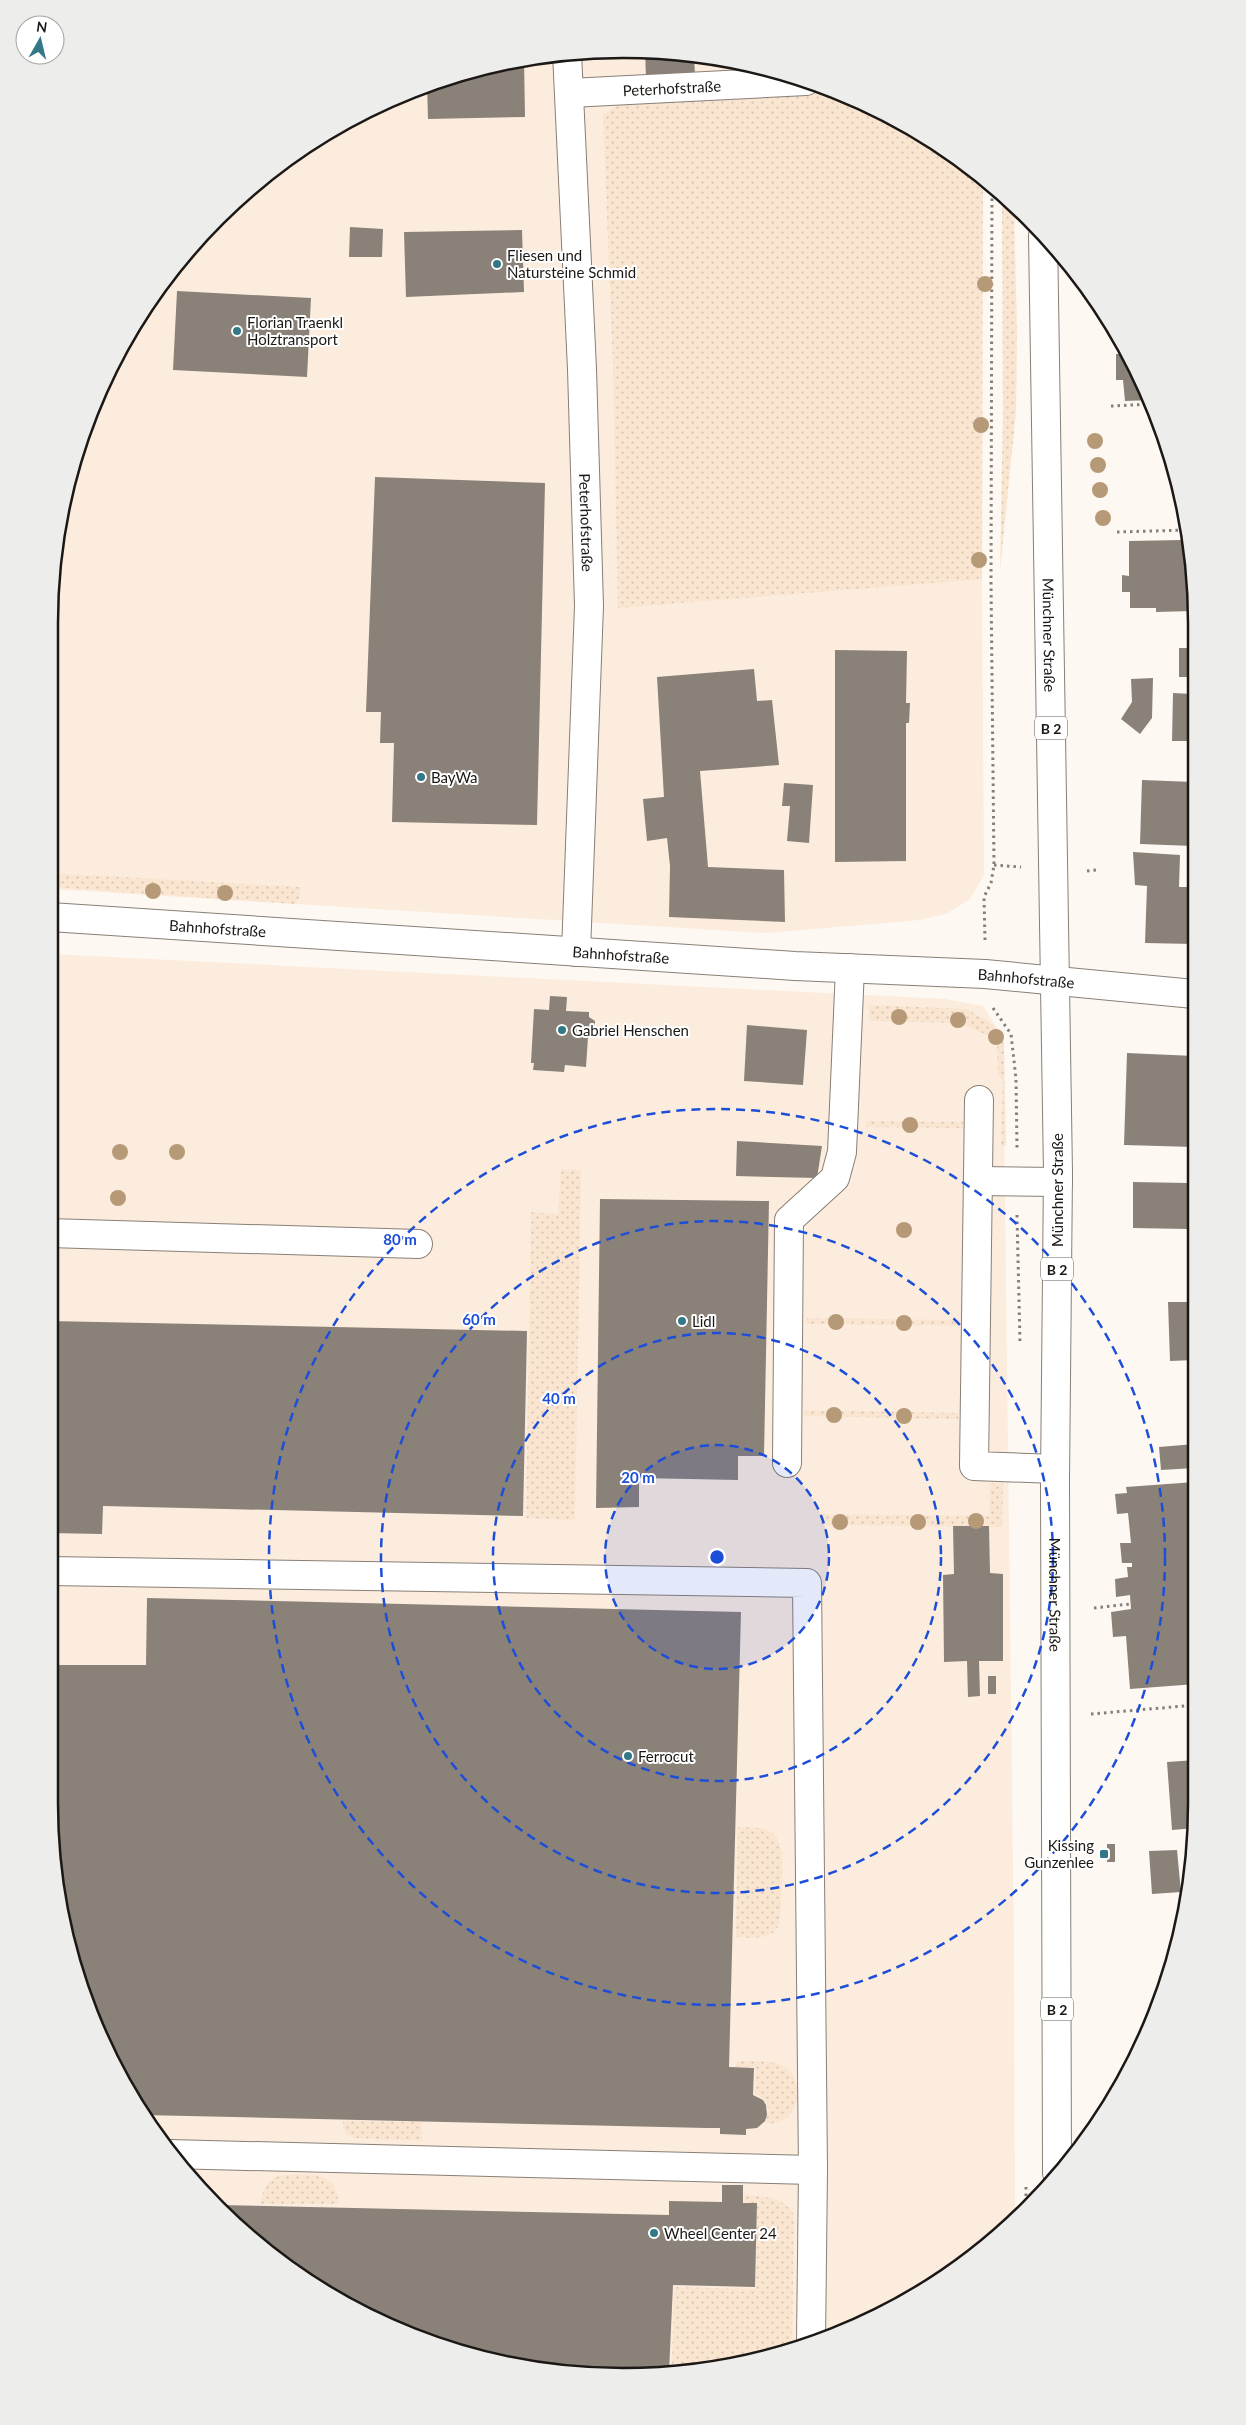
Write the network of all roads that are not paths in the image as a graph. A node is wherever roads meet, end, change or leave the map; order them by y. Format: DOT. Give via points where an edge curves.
graph roads {
  1 [pos="568,60"];
  2 [pos="786,82"];
  3 [pos="570,93"];
  4 [pos="1044,246"];
  5 [pos="58,918"];
  6 [pos="576,952"];
  7 [pos="850,968"];
  8 [pos="1056,981"];
  9 [pos="1188,993"];
  10 [pos="979,1100"];
  11 [pos="978,1181"];
  12 [pos="1058,1182"];
  13 [pos="58,1233"];
  14 [pos="418,1244"];
  15 [pos="786,1463"];
  16 [pos="1055,1469"];
  17 [pos="58,1571"];
  18 [pos="181,2154"];
  19 [pos="1058,2163"];
  20 [pos="813,2170"];
  21 [pos="811,2335"];
  1 -- 3 [label="street, Peterhofstraße"];
  2 -- 3 [label="street, Peterhofstraße"];
  3 -- 6 [label="street, Peterhofstraße" via="589,606"];
  4 -- 8 [label="street, Münchner Straße / B 2"];
  5 -- 6 [label="street, Bahnhofstraße"];
  6 -- 7 [label="street, Bahnhofstraße"];
  7 -- 8 [label="street, Bahnhofstraße" via="985,974"];
  7 -- 15 [label="street" via="842,1152 835,1178 789,1220"];
  8 -- 9 [label="street, Bahnhofstraße"];
  8 -- 12 [label="street, Münchner Straße / B 2"];
  10 -- 11 [label="street"];
  11 -- 12 [label="street"];
  11 -- 16 [label="street" via="974,1466"];
  12 -- 16 [label="street, Münchner Straße / B 2"];
  13 -- 14 [label="street"];
  16 -- 19 [label="street, Münchner Straße / B 2"];
  17 -- 20 [label="street" via="807,1582"];
  18 -- 20 [label="street"];
  20 -- 21 [label="street"];
}
